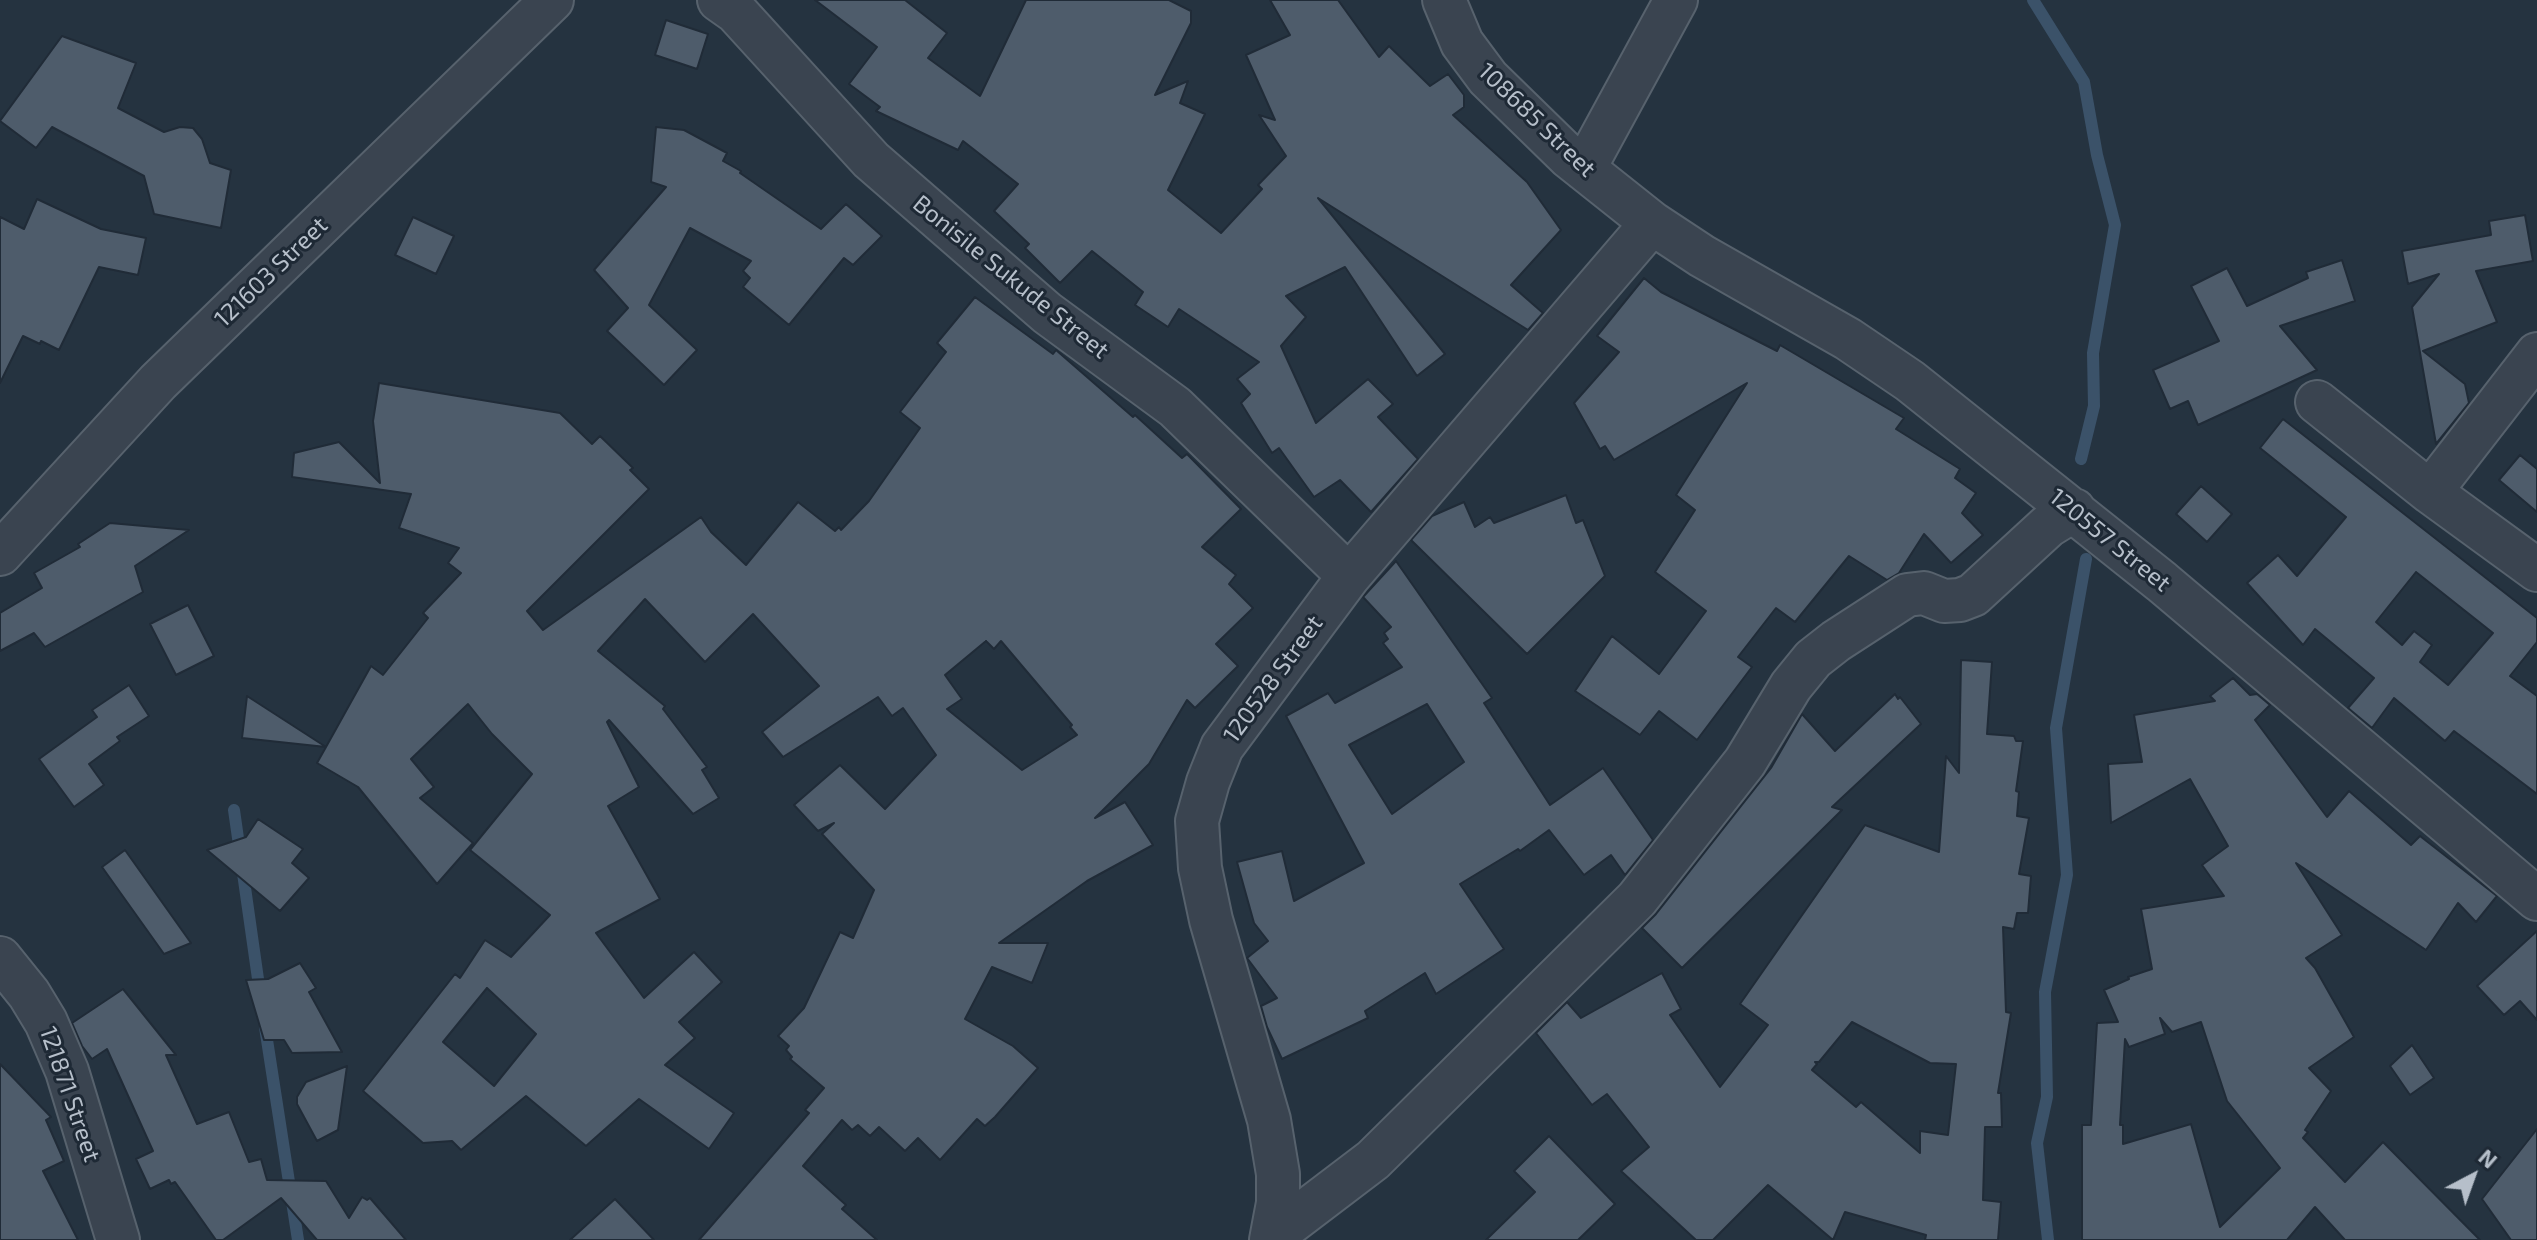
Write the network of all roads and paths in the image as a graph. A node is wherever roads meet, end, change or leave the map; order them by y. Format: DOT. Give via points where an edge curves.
graph roads {
  1 [pos="552,0"];
  2 [pos="719,0"];
  3 [pos="1444,0"];
  4 [pos="1676,0"];
  5 [pos="1584,169"];
  6 [pos="1652,223"];
  7 [pos="2537,354"];
  8 [pos="2317,402"];
  9 [pos="2430,492"];
  10 [pos="2074,510"];
  11 [pos="0,554"];
  12 [pos="2537,570"];
  13 [pos="1349,576"];
  14 [pos="2537,899"];
  15 [pos="0,958"];
  16 [pos="1272,1238"];
  17 [pos="118,1240"];
  1 -- 11 [label="street, 121603 Street" via="158,382"];
  2 -- 13 [label="street, Bonisile Sukude Street" via="736,12 871,160 1047,313 1175,407"];
  3 -- 5 [label="street, 108685 Street" via="1462,43 1488,78"];
  4 -- 5 [label="street"];
  5 -- 6 [label="street, 108685 Street"];
  6 -- 10 [label="street, 120557 Street" via="1878,358"];
  6 -- 13 [label="street, 120528 Street"];
  7 -- 9 [label="street"];
  8 -- 9 [label="street"];
  9 -- 12 [label="street"];
  10 -- 14 [label="street, 120557 Street"];
  10 -- 16 [label="street" via="2048,526 1973,595 1944,601 1924,593 1907,595 1813,659 1745,762 1637,899 1373,1160"];
  13 -- 16 [label="street, 120528 Street" via="1222,747 1197,821 1211,920 1269,1120 1278,1174"];
  15 -- 17 [label="street, 121871 Street" via="29,994 62,1059"];
}
